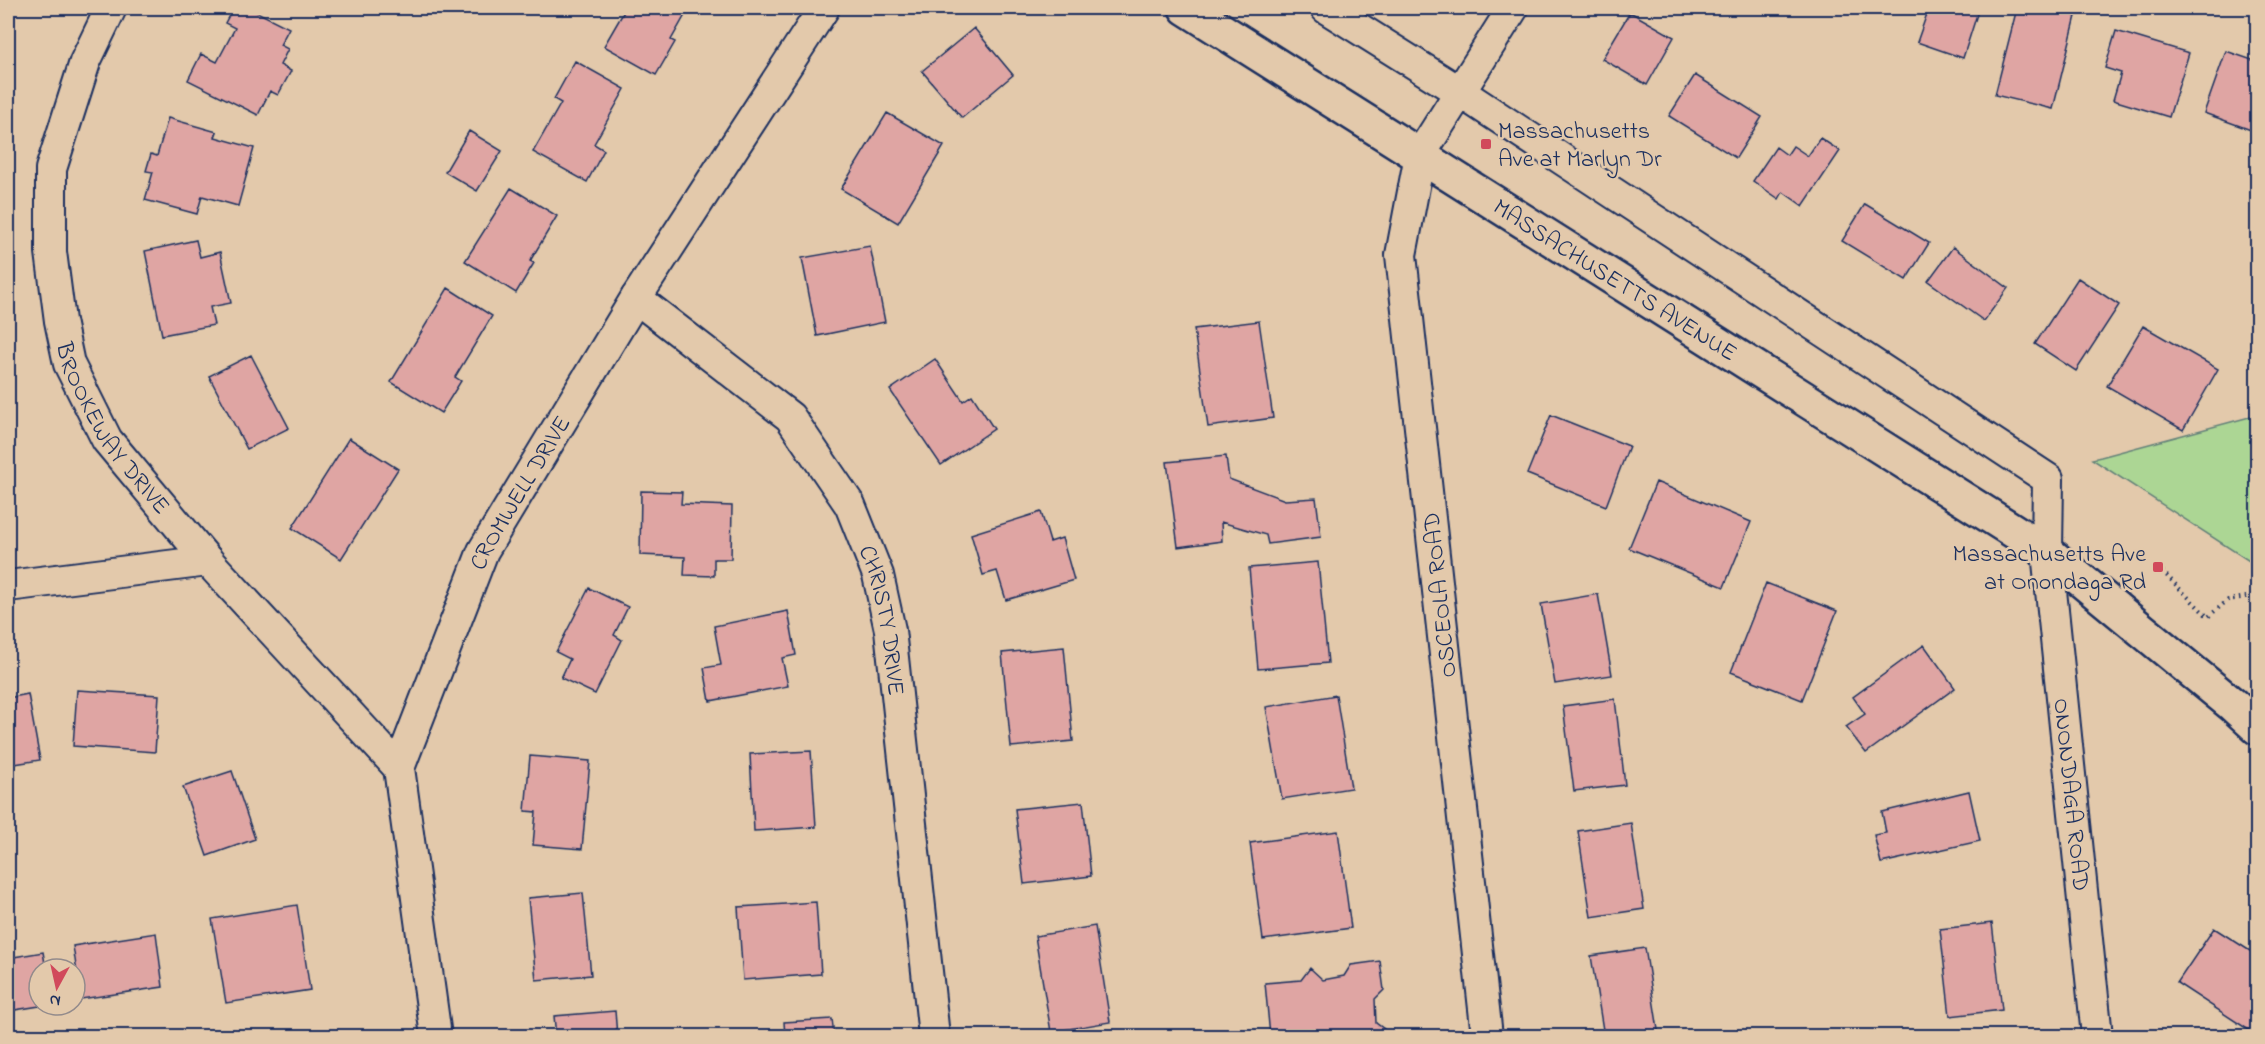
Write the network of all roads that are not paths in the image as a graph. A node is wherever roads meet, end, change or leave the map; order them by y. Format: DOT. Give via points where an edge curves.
graph roads {
  1 [pos="111,8"];
  2 [pos="824,8"];
  3 [pos="1186,8"];
  4 [pos="1326,8"];
  5 [pos="1514,8"];
  6 [pos="1460,92"];
  7 [pos="1420,155"];
  8 [pos="636,297"];
  9 [pos="2047,552"];
  10 [pos="208,561"];
  11 [pos="8,586"];
  12 [pos="2245,713"];
  13 [pos="2258,728"];
  14 [pos="399,768"];
  15 [pos="436,1036"];
  16 [pos="934,1036"];
  17 [pos="1487,1036"];
  18 [pos="2097,1036"];
  1 -- 10 [label="street, BROOKEWAY DRIVE" via="85,62 51,169 51,252 60,321 69,364 108,440"];
  2 -- 8 [label="street, CROMWELL DRIVE"];
  3 -- 7 [label="main road, MASSACHUSETTS AVENUE"];
  4 -- 6 [label="street"];
  5 -- 6 [label="street"];
  6 -- 7 [label="street"];
  6 -- 9 [label="street" via="2048,479"];
  7 -- 9 [label="main road, MASSACHUSETTS AVENUE"];
  7 -- 17 [label="street, OSCEOLA ROAD" via="1401,255"];
  8 -- 14 [label="street, CROMWELL DRIVE" via="483,550"];
  8 -- 16 [label="street, CHRISTY DRIVE" via="790,417 850,505 878,575 890,630"];
  9 -- 12 [label="main road, MASSACHUSETTS AVENUE"];
  9 -- 18 [label="street, ONONDAGA ROAD"];
  10 -- 11 [label="street"];
  10 -- 14 [label="street, BROOKEWAY DRIVE"];
  12 -- 13 [label="main road, MASSACHUSETTS AVENUE"];
  14 -- 15 [label="street, CROMWELL DRIVE"];
}
